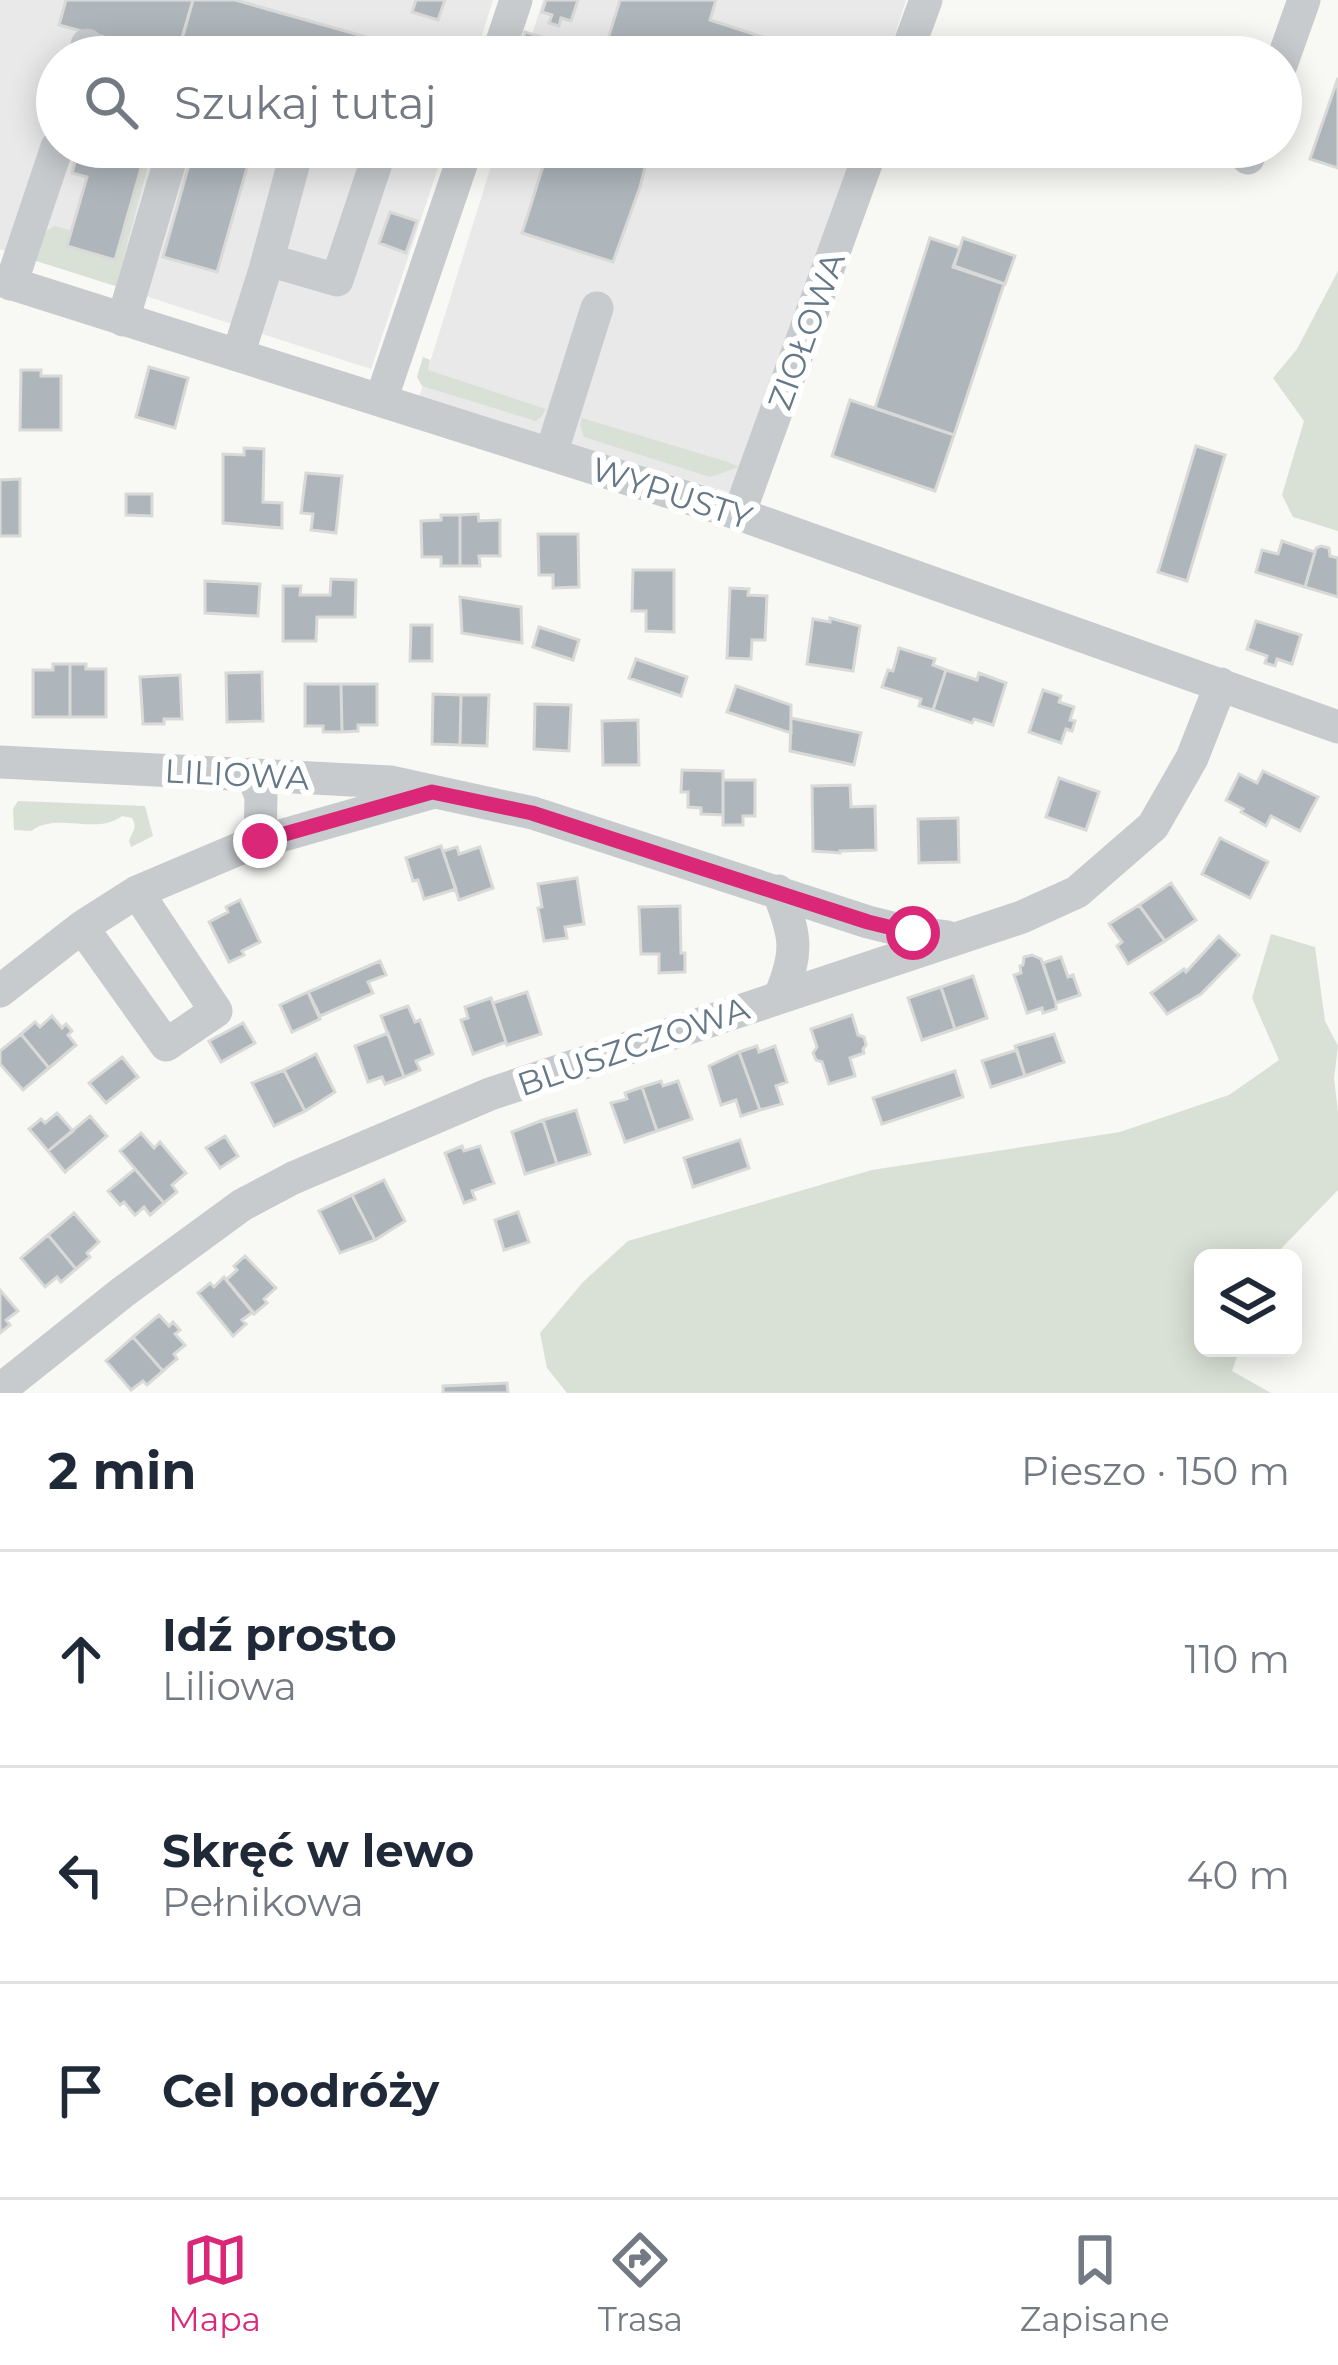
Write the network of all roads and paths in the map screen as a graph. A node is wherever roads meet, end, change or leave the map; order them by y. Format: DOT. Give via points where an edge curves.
graph roads {
  1 [pos="516,0"];
  2 [pos="926,0"];
  3 [pos="1304,0"];
  4 [pos="504,36"];
  5 [pos="913,36"];
  6 [pos="1291,36"];
  7 [pos="49,168"];
  8 [pos="168,168"];
  9 [pos="292,168"];
  10 [pos="374,168"];
  11 [pos="459,168"];
  12 [pos="864,168"];
  13 [pos="268,260"];
  14 [pos="6,282"];
  15 [pos="597,308"];
  16 [pos="123,320"];
  17 [pos="238,355"];
  18 [pos="381,400"];
  19 [pos="551,454"];
  20 [pos="739,514"];
  21 [pos="1221,684"];
  22 [pos="1338,727"];
  23 [pos="0,762"];
  24 [pos="252,774"];
  25 [pos="432,792"];
  26 [pos="260,841"];
  27 [pos="137,892"];
  28 [pos="778,892"];
  29 [pos="82,927"];
  30 [pos="956,938"];
  31 [pos="0,991"];
  32 [pos="780,996"];
  33 [pos="0,1390"];
  1 -- 4 [label="street"];
  2 -- 5 [label="street"];
  3 -- 6 [label="street"];
  7 -- 14 [label="street"];
  8 -- 16 [label="street"];
  9 -- 13 [label="street"];
  10 -- 13 [label="street" via="337,280"];
  11 -- 18 [label="street"];
  12 -- 20 [label="street, ZIOŁOWA"];
  13 -- 17 [label="street"];
  14 -- 16 [label="street, WYPUSTY"];
  15 -- 19 [label="street"];
  16 -- 17 [label="street, WYPUSTY"];
  17 -- 18 [label="street, WYPUSTY"];
  18 -- 19 [label="street, WYPUSTY"];
  19 -- 20 [label="street, WYPUSTY"];
  20 -- 21 [label="street, WYPUSTY"];
  21 -- 22 [label="street, WYPUSTY"];
  21 -- 30 [label="street, BLUSZCZOWA" via="1153,826 1077,892"];
  23 -- 24 [label="street, LILIOWA"];
  24 -- 25 [label="street, LILIOWA"];
  24 -- 26 [label="street"];
  25 -- 26 [label="street"];
  25 -- 28 [label="street, LILIOWA" via="532,813"];
  26 -- 27 [label="street"];
  27 -- 29 [label="street"];
  27 -- 29 [label="street" via="216,1012 166,1046"];
  28 -- 30 [label="street, LILIOWA" via="868,922"];
  28 -- 32 [label="street" via="793,926 793,964"];
  29 -- 31 [label="street"];
  30 -- 32 [label="street, BLUSZCZOWA"];
  32 -- 33 [label="street, BLUSZCZOWA" via="490,1094 293,1178 242,1205"];
}
